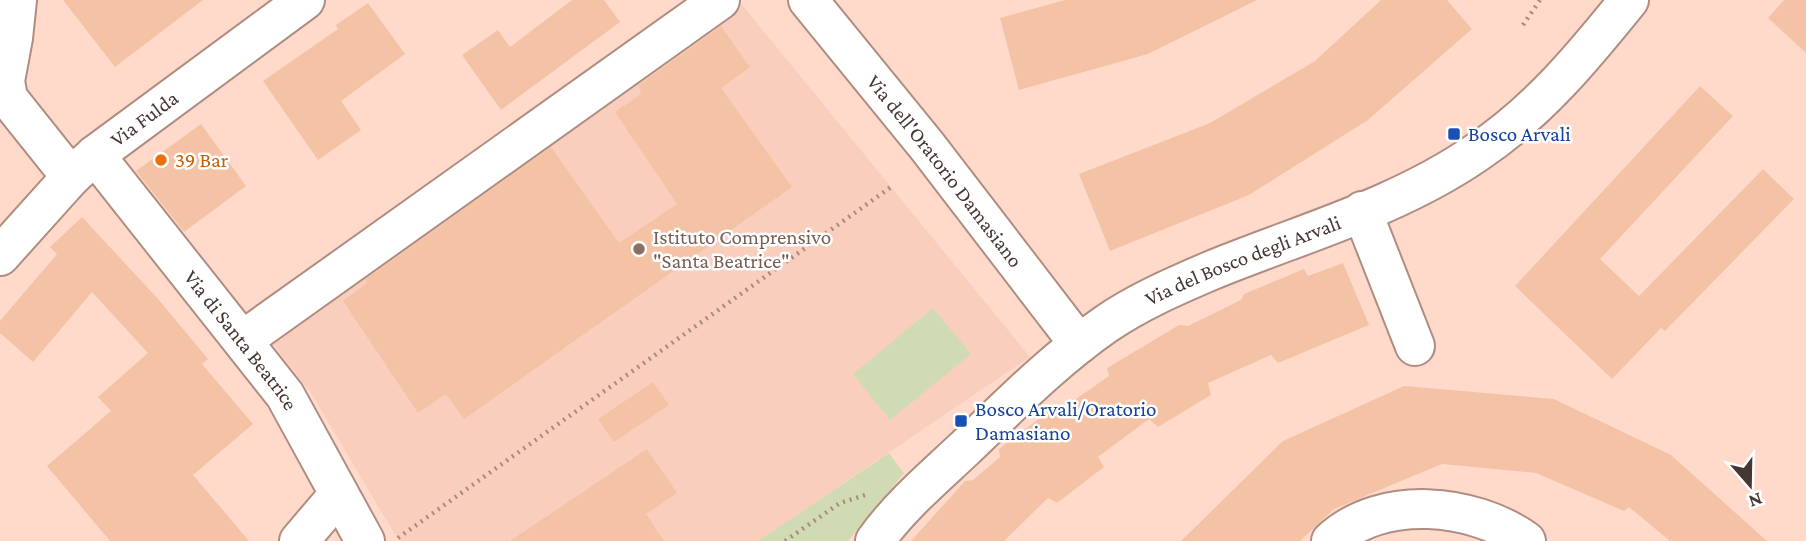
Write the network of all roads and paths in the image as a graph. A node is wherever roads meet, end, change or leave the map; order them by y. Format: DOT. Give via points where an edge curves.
graph roads {
  1 [pos="17,0"];
  2 [pos="305,0"];
  3 [pos="720,0"];
  4 [pos="808,0"];
  5 [pos="1540,0"];
  6 [pos="1627,1"];
  7 [pos="1523,25"];
  8 [pos="83,166"];
  9 [pos="891,187"];
  10 [pos="1362,211"];
  11 [pos="0,256"];
  12 [pos="243,340"];
  13 [pos="1079,344"];
  14 [pos="1415,346"];
  15 [pos="339,494"];
  16 [pos="906,507"];
  17 [pos="381,540"];
  18 [pos="299,541"];
  19 [pos="785,541"];
  20 [pos="875,541"];
  21 [pos="1331,541"];
  22 [pos="1526,541"];
  1 -- 8 [label="street, Via di Santa Beatrice" via="5,81 8,98"];
  2 -- 8 [label="street, Via Fulda"];
  3 -- 12 [label="street"];
  4 -- 13 [label="street, Via dell'Oratorio Damasiano"];
  5 -- 7 [label="path"];
  6 -- 10 [label="street, Via del Bosco degli Arvali" via="1553,90 1498,138 1423,186"];
  8 -- 11 [label="street, Via Fulda"];
  8 -- 12 [label="street, Via di Santa Beatrice"];
  9 -- 17 [label="path"];
  10 -- 13 [label="street, Via del Bosco degli Arvali" via="1180,285 1126,312"];
  10 -- 14 [label="street"];
  12 -- 15 [label="street, Via di Santa Beatrice" via="285,395"];
  13 -- 16 [label="street, Via del Bosco degli Arvali"];
  15 -- 17 [label="street, Via di Santa Beatrice"];
  15 -- 18 [label="street"];
  16 -- 19 [label="path" via="884,496 863,494 840,503"];
  16 -- 20 [label="street, Via del Bosco degli Arvali"];
  21 -- 22 [label="street" via="1367,519 1427,510 1474,516"];
}
